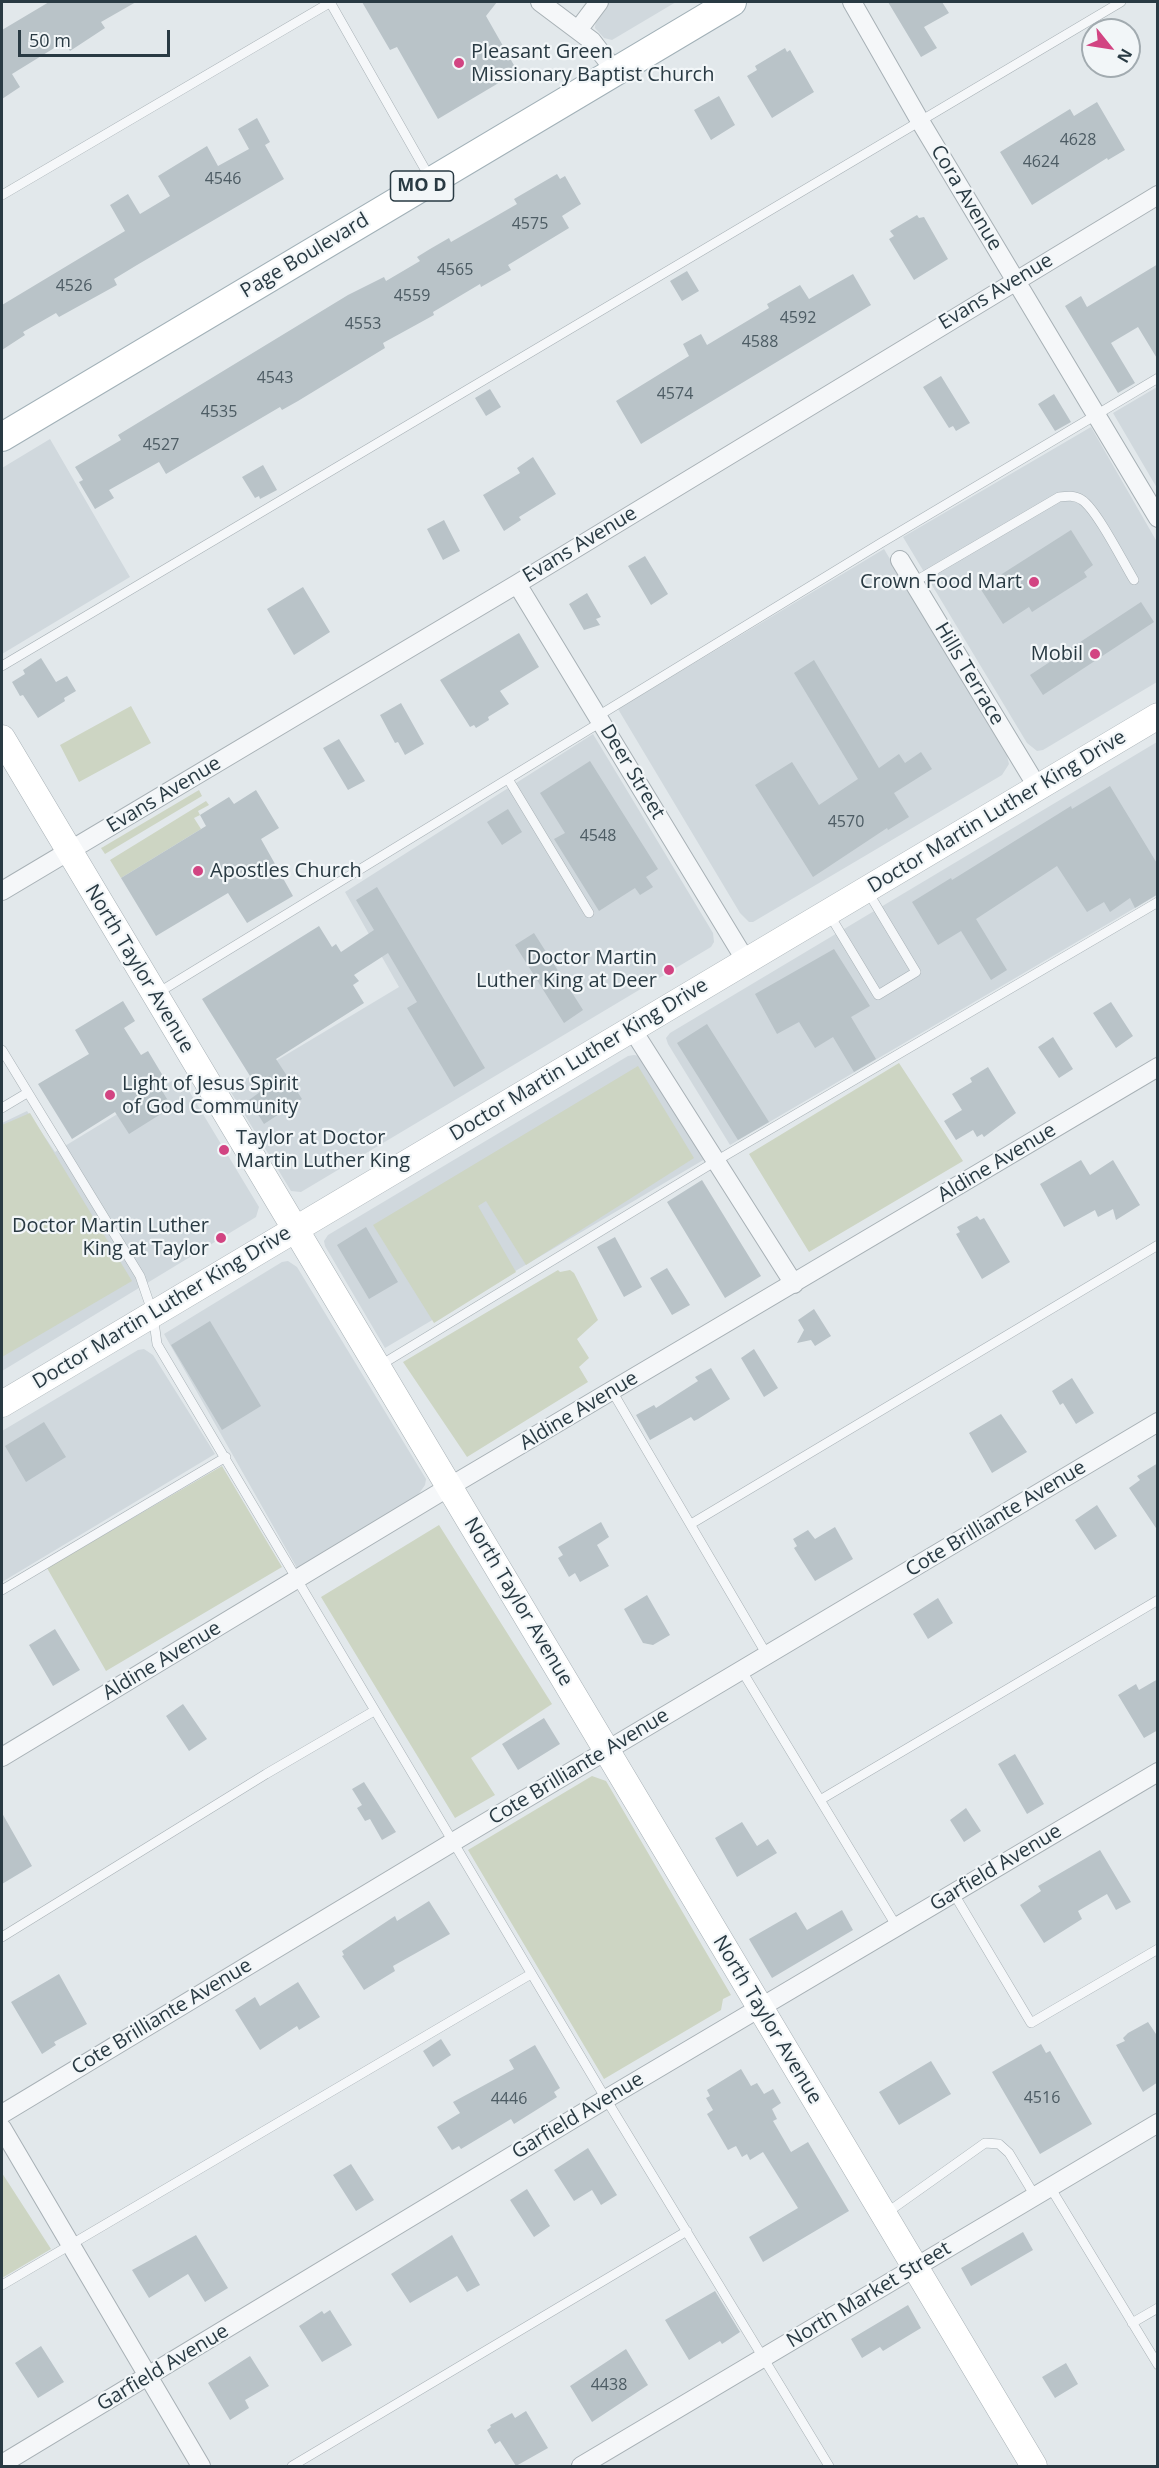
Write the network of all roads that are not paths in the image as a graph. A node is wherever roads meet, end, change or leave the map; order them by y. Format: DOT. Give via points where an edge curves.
graph roads {
  1 [pos="330,2"];
  2 [pos="540,2"];
  3 [pos="599,2"];
  4 [pos="732,2"];
  5 [pos="852,2"];
  6 [pos="1121,2"];
  7 [pos="578,30"];
  8 [pos="615,71"];
  9 [pos="920,121"];
  10 [pos="432,180"];
  11 [pos="2,195"];
  12 [pos="1158,195"];
  13 [pos="1016,280"];
  14 [pos="1158,378"];
  15 [pos="1096,414"];
  16 [pos="2,436"];
  17 [pos="1158,518"];
  18 [pos="900,560"];
  19 [pos="1134,580"];
  20 [pos="914,582"];
  21 [pos="517,584"];
  22 [pos="2,666"];
  23 [pos="1158,716"];
  24 [pos="600,719"];
  25 [pos="2,738"];
  26 [pos="508,779"];
  27 [pos="1038,788"];
  28 [pos="69,852"];
  29 [pos="867,890"];
  30 [pos="2,891"];
  31 [pos="1158,903"];
  32 [pos="828,912"];
  33 [pos="589,913"];
  34 [pos="746,961"];
  35 [pos="155,994"];
  36 [pos="632,1029"];
  37 [pos="2,1050"];
  38 [pos="1158,1067"];
  39 [pos="27,1093"];
  40 [pos="2,1108"];
  41 [pos="716,1161"];
  42 [pos="295,1229"];
  43 [pos="1158,1245"];
  44 [pos="794,1284"];
  45 [pos="153,1314"];
  46 [pos="377,1367"];
  47 [pos="612,1391"];
  48 [pos="2,1404"];
  49 [pos="1158,1422"];
  50 [pos="226,1457"];
  51 [pos="449,1487"];
  52 [pos="691,1524"];
  53 [pos="297,1581"];
  54 [pos="2,1590"];
  55 [pos="1158,1600"];
  56 [pos="767,1655"];
  57 [pos="742,1671"];
  58 [pos="374,1711"];
  59 [pos="607,1751"];
  60 [pos="2,1757"];
  61 [pos="1158,1772"];
  62 [pos="820,1800"];
  63 [pos="453,1842"];
  64 [pos="954,1894"];
  65 [pos="897,1927"];
  66 [pos="2,1937"];
  67 [pos="1158,1949"];
  68 [pos="531,1974"];
  69 [pos="760,2008"];
  70 [pos="606,2099"];
  71 [pos="2,2114"];
  72 [pos="1158,2123"];
  73 [pos="2,2128"];
  74 [pos="1043,2191"];
  75 [pos="883,2215"];
  76 [pos="687,2231"];
  77 [pos="70,2244"];
  78 [pos="915,2267"];
  79 [pos="2,2285"];
  80 [pos="1158,2308"];
  81 [pos="1132,2323"];
  82 [pos="765,2357"];
  83 [pos="1158,2365"];
  84 [pos="149,2377"];
  85 [pos="2,2464"];
  86 [pos="201,2466"];
  87 [pos="292,2466"];
  88 [pos="581,2466"];
  89 [pos="829,2466"];
  90 [pos="1034,2466"];
  1 -- 10 [label="lane"];
  1 -- 11 [label="lane"];
  2 -- 7 [label="street"];
  3 -- 7 [label="street"];
  4 -- 8 [label="main road, Page Boulevard / MO D"];
  5 -- 9 [label="street, Cora Avenue"];
  6 -- 9 [label="lane"];
  7 -- 8 [label="street" via="592,41"];
  8 -- 10 [label="main road, Page Boulevard / MO D"];
  9 -- 13 [label="street, Cora Avenue"];
  9 -- 22 [label="lane"];
  10 -- 16 [label="main road, Page Boulevard / MO D"];
  12 -- 13 [label="street, Evans Avenue"];
  13 -- 15 [label="street, Cora Avenue"];
  13 -- 21 [label="street, Evans Avenue"];
  14 -- 15 [label="lane"];
  15 -- 17 [label="street, Cora Avenue"];
  15 -- 24 [label="lane"];
  18 -- 20 [label="street, Hills Terrace"];
  19 -- 20 [label="lane" via="1090,507 1076,496 1068,496 1059,497"];
  20 -- 27 [label="street, Hills Terrace"];
  21 -- 24 [label="street, Deer Street"];
  21 -- 28 [label="street, Evans Avenue"];
  23 -- 27 [label="street, Doctor Martin Luther King Drive"];
  24 -- 26 [label="lane"];
  24 -- 34 [label="street, Deer Street"];
  25 -- 28 [label="street, North Taylor Avenue"];
  26 -- 33 [label="lane"];
  26 -- 35 [label="lane"];
  27 -- 29 [label="street, Doctor Martin Luther King Drive"];
  28 -- 30 [label="street, Evans Avenue"];
  28 -- 35 [label="street, North Taylor Avenue"];
  29 -- 32 [label="street, Doctor Martin Luther King Drive"];
  29 -- 32 [label="lane" via="916,972 879,995"];
  31 -- 41 [label="lane"];
  32 -- 34 [label="street, Doctor Martin Luther King Drive"];
  34 -- 36 [label="street, Doctor Martin Luther King Drive"];
  35 -- 42 [label="street, North Taylor Avenue"];
  36 -- 41 [label="street"];
  36 -- 42 [label="street, Doctor Martin Luther King Drive"];
  37 -- 39 [label="lane"];
  38 -- 44 [label="street, Aldine Avenue"];
  39 -- 40 [label="lane"];
  39 -- 45 [label="lane" via="140,1276"];
  41 -- 44 [label="street"];
  41 -- 46 [label="lane"];
  42 -- 45 [label="street, Doctor Martin Luther King Drive"];
  42 -- 46 [label="street, North Taylor Avenue"];
  43 -- 52 [label="lane"];
  44 -- 47 [label="street, Aldine Avenue"];
  45 -- 48 [label="street, Doctor Martin Luther King Drive"];
  45 -- 50 [label="lane" via="158,1344"];
  46 -- 51 [label="street, North Taylor Avenue"];
  47 -- 51 [label="street, Aldine Avenue"];
  47 -- 52 [label="lane"];
  49 -- 56 [label="street, Cote Brilliante Avenue"];
  50 -- 53 [label="lane"];
  50 -- 54 [label="lane"];
  51 -- 53 [label="street, Aldine Avenue"];
  51 -- 59 [label="street, North Taylor Avenue"];
  52 -- 56 [label="lane"];
  53 -- 58 [label="lane"];
  53 -- 60 [label="street, Aldine Avenue"];
  55 -- 62 [label="lane"];
  56 -- 57 [label="street, Cote Brilliante Avenue"];
  57 -- 59 [label="street, Cote Brilliante Avenue"];
  57 -- 62 [label="lane"];
  58 -- 63 [label="lane"];
  58 -- 66 [label="lane"];
  59 -- 63 [label="street, Cote Brilliante Avenue"];
  59 -- 69 [label="street, North Taylor Avenue"];
  61 -- 64 [label="street, Garfield Avenue"];
  62 -- 65 [label="lane"];
  63 -- 68 [label="lane"];
  63 -- 71 [label="street, Cote Brilliante Avenue"];
  64 -- 65 [label="street, Garfield Avenue"];
  64 -- 67 [label="lane" via="1031,2023"];
  65 -- 69 [label="street, Garfield Avenue"];
  68 -- 70 [label="lane"];
  68 -- 77 [label="lane"];
  69 -- 70 [label="street, Garfield Avenue"];
  69 -- 75 [label="street, North Taylor Avenue"];
  70 -- 76 [label="lane"];
  70 -- 84 [label="street, Garfield Avenue"];
  72 -- 74 [label="street, North Market Street"];
  73 -- 77 [label="street"];
  74 -- 75 [label="lane" via="1010,2153 999,2144 986,2143"];
  74 -- 78 [label="street, North Market Street"];
  74 -- 81 [label="lane"];
  75 -- 78 [label="street, North Taylor Avenue"];
  76 -- 82 [label="lane"];
  76 -- 87 [label="lane"];
  77 -- 79 [label="lane"];
  77 -- 84 [label="street"];
  78 -- 82 [label="street, North Market Street"];
  78 -- 90 [label="street, North Taylor Avenue"];
  80 -- 81 [label="lane"];
  81 -- 83 [label="lane"];
  82 -- 88 [label="street, North Market Street"];
  82 -- 89 [label="lane"];
  84 -- 85 [label="street, Garfield Avenue"];
  84 -- 86 [label="street"];
}
